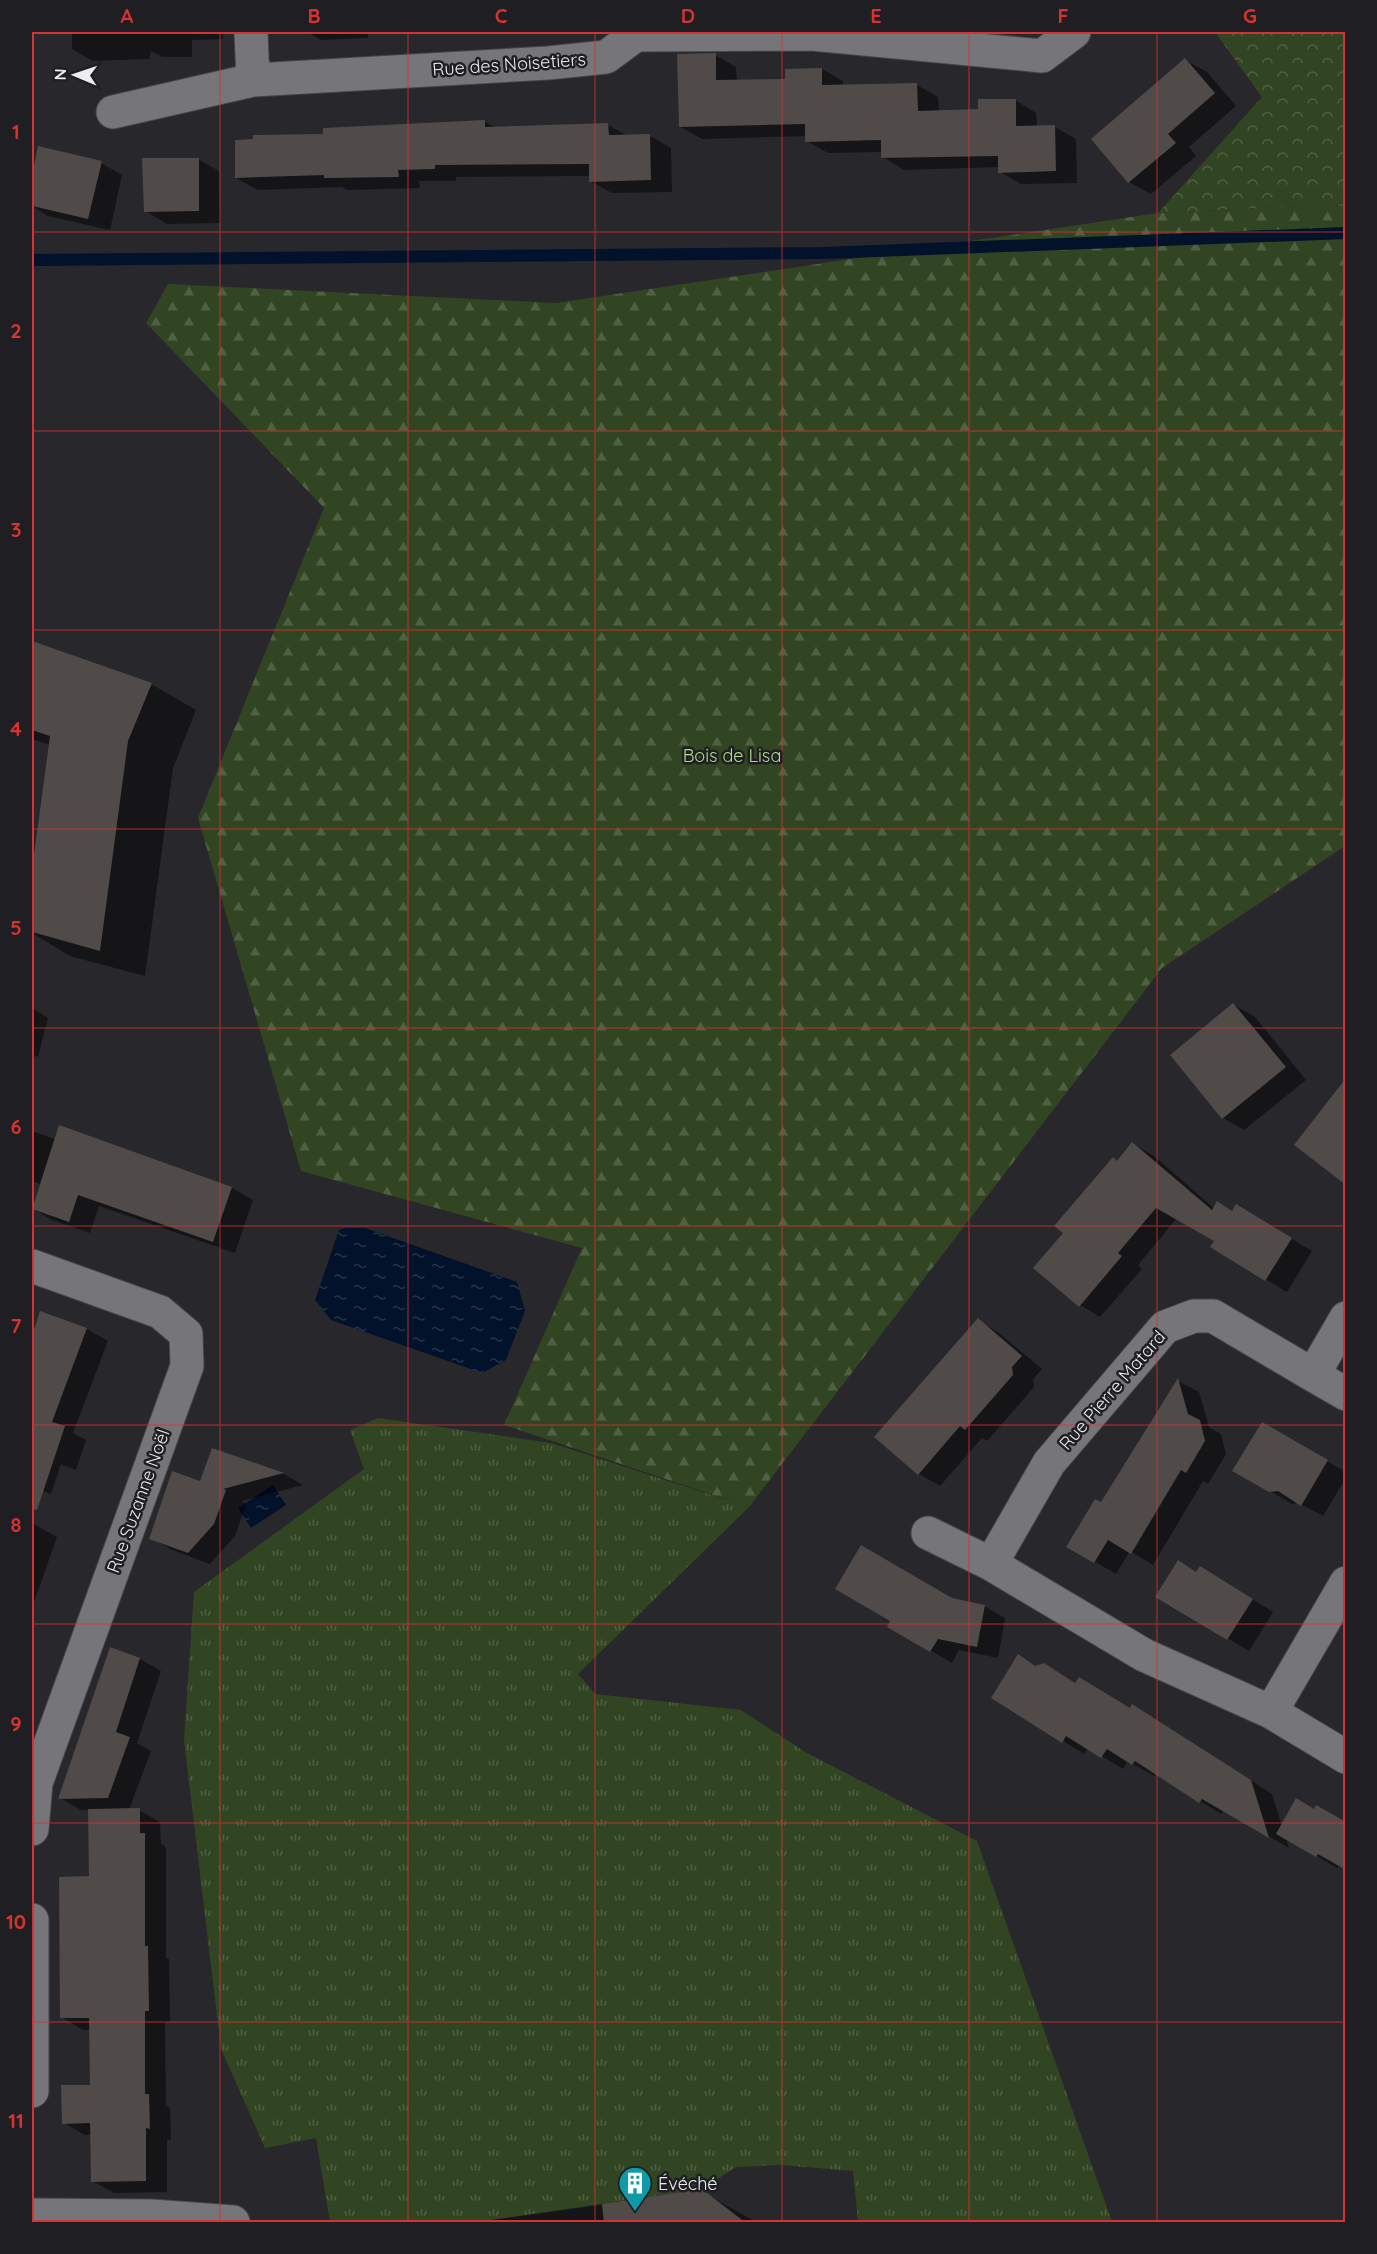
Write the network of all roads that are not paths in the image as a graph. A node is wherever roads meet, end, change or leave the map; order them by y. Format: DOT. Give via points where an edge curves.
graph roads {
  1 [pos="251,32"];
  2 [pos="1074,32"];
  3 [pos="606,44"];
  4 [pos="253,80"];
  5 [pos="112,112"];
  6 [pos="32,1266"];
  7 [pos="1346,1318"];
  8 [pos="1313,1375"];
  9 [pos="1346,1394"];
  10 [pos="928,1533"];
  11 [pos="991,1564"];
  12 [pos="1346,1583"];
  13 [pos="1270,1712"];
  14 [pos="1346,1757"];
  15 [pos="32,1829"];
  16 [pos="32,1920"];
  17 [pos="33,1998"];
  18 [pos="32,2091"];
  19 [pos="33,2211"];
  20 [pos="233,2223"];
  1 -- 4 [label="street"];
  2 -- 3 [label="street, Rue des Noisetiers" via="1042,56 812,34 636,35"];
  3 -- 4 [label="street, Rue des Noisetiers" via="548,63"];
  4 -- 5 [label="street, Rue des Noisetiers"];
  6 -- 15 [label="street, Rue Suzanne Noël" via="160,1312 186,1335 187,1366 36,1783"];
  7 -- 8 [label="street"];
  8 -- 9 [label="street, Rue Pierre Matard"];
  8 -- 11 [label="street, Rue Pierre Matard" via="1213,1316 1194,1316 1166,1327 1049,1463"];
  10 -- 11 [label="street"];
  11 -- 13 [label="street" via="1143,1655"];
  12 -- 13 [label="street"];
  13 -- 14 [label="street"];
  16 -- 17 [label="street"];
  17 -- 18 [label="street"];
  19 -- 20 [label="street"];
}
